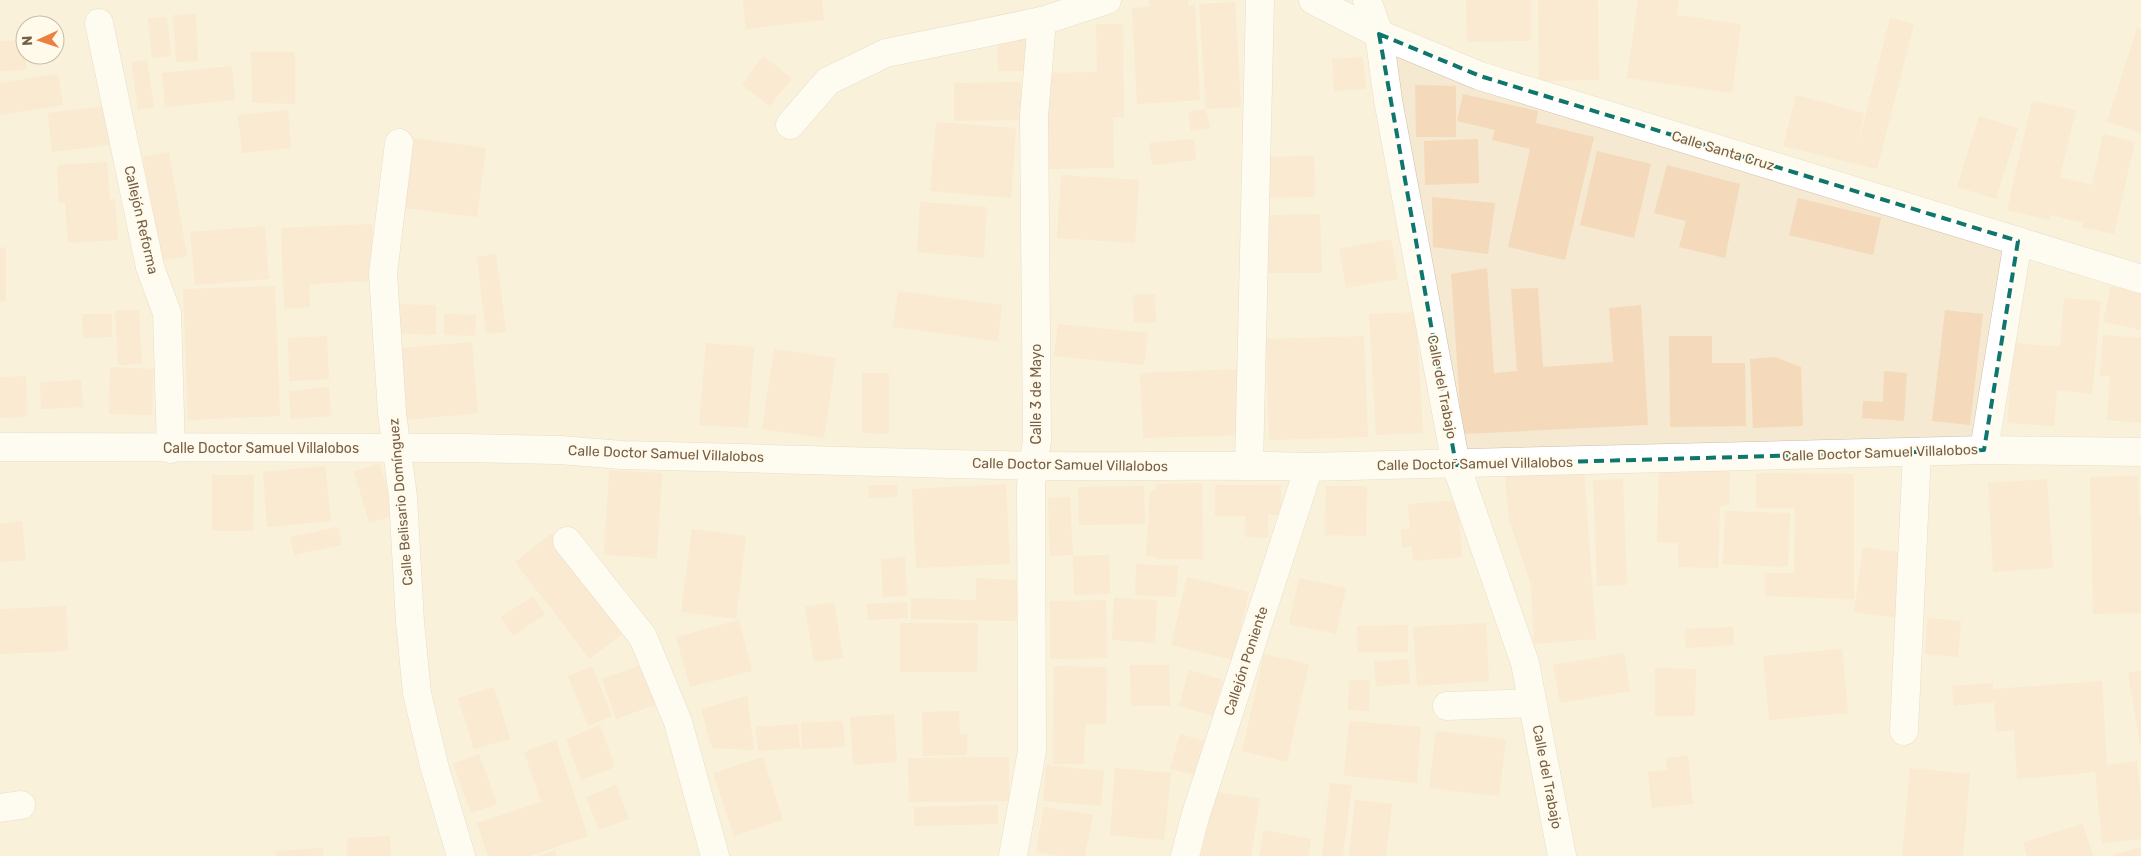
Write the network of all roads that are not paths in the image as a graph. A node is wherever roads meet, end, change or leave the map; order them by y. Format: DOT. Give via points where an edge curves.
graph roads {
  1 [pos="1107,0"];
  2 [pos="1260,0"];
  3 [pos="1313,0"];
  4 [pos="1367,0"];
  5 [pos="1042,21"];
  6 [pos="99,23"];
  7 [pos="1380,34"];
  8 [pos="790,125"];
  9 [pos="399,143"];
  10 [pos="2018,241"];
  11 [pos="2141,280"];
  12 [pos="0,447"];
  13 [pos="396,448"];
  14 [pos="171,449"];
  15 [pos="1984,450"];
  16 [pos="1918,452"];
  17 [pos="2141,452"];
  18 [pos="1035,465"];
  19 [pos="1249,465"];
  20 [pos="1456,465"];
  21 [pos="1309,467"];
  22 [pos="567,541"];
  23 [pos="1532,703"];
  24 [pos="1447,706"];
  25 [pos="1904,731"];
  26 [pos="461,856"];
  27 [pos="715,856"];
  28 [pos="1013,856"];
  29 [pos="1185,856"];
  30 [pos="1562,856"];
  1 -- 5 [label="street"];
  2 -- 19 [label="street"];
  3 -- 7 [label="street, Calle Santa Cruz"];
  4 -- 7 [label="street, Calle del Trabajo"];
  5 -- 8 [label="street" via="886,53 828,81"];
  5 -- 18 [label="street, Calle 3 de Mayo" via="1034,116"];
  6 -- 14 [label="street, Callejón Reforma" via="150,267 167,313"];
  7 -- 10 [label="street, Calle Santa Cruz" via="1480,76"];
  7 -- 20 [label="street, Calle del Trabajo" via="1388,100"];
  9 -- 13 [label="street, Calle Belisario Domínguez" via="383,273"];
  10 -- 11 [label="street, Calle Santa Cruz"];
  10 -- 15 [label="street"];
  12 -- 14 [label="street, Calle Doctor Samuel Villalobos"];
  13 -- 14 [label="street, Calle Doctor Samuel Villalobos"];
  13 -- 18 [label="street, Calle Doctor Samuel Villalobos"];
  13 -- 26 [label="street, Calle Belisario Domínguez" via="403,497 417,693"];
  15 -- 16 [label="street, Calle Doctor Samuel Villalobos"];
  15 -- 17 [label="street, Calle Doctor Samuel Villalobos"];
  16 -- 20 [label="street, Calle Doctor Samuel Villalobos"];
  16 -- 25 [label="street"];
  18 -- 19 [label="street, Calle Doctor Samuel Villalobos"];
  18 -- 28 [label="street, Calle 3 de Mayo" via="1031,485 1032,750"];
  19 -- 21 [label="street, Calle Doctor Samuel Villalobos"];
  20 -- 21 [label="street, Calle Doctor Samuel Villalobos"];
  20 -- 23 [label="street, Calle del Trabajo" via="1525,663"];
  21 -- 29 [label="street, Callejón Poniente"];
  22 -- 27 [label="street" via="643,637 678,722"];
  23 -- 24 [label="street"];
  23 -- 30 [label="street, Calle del Trabajo"];
}
